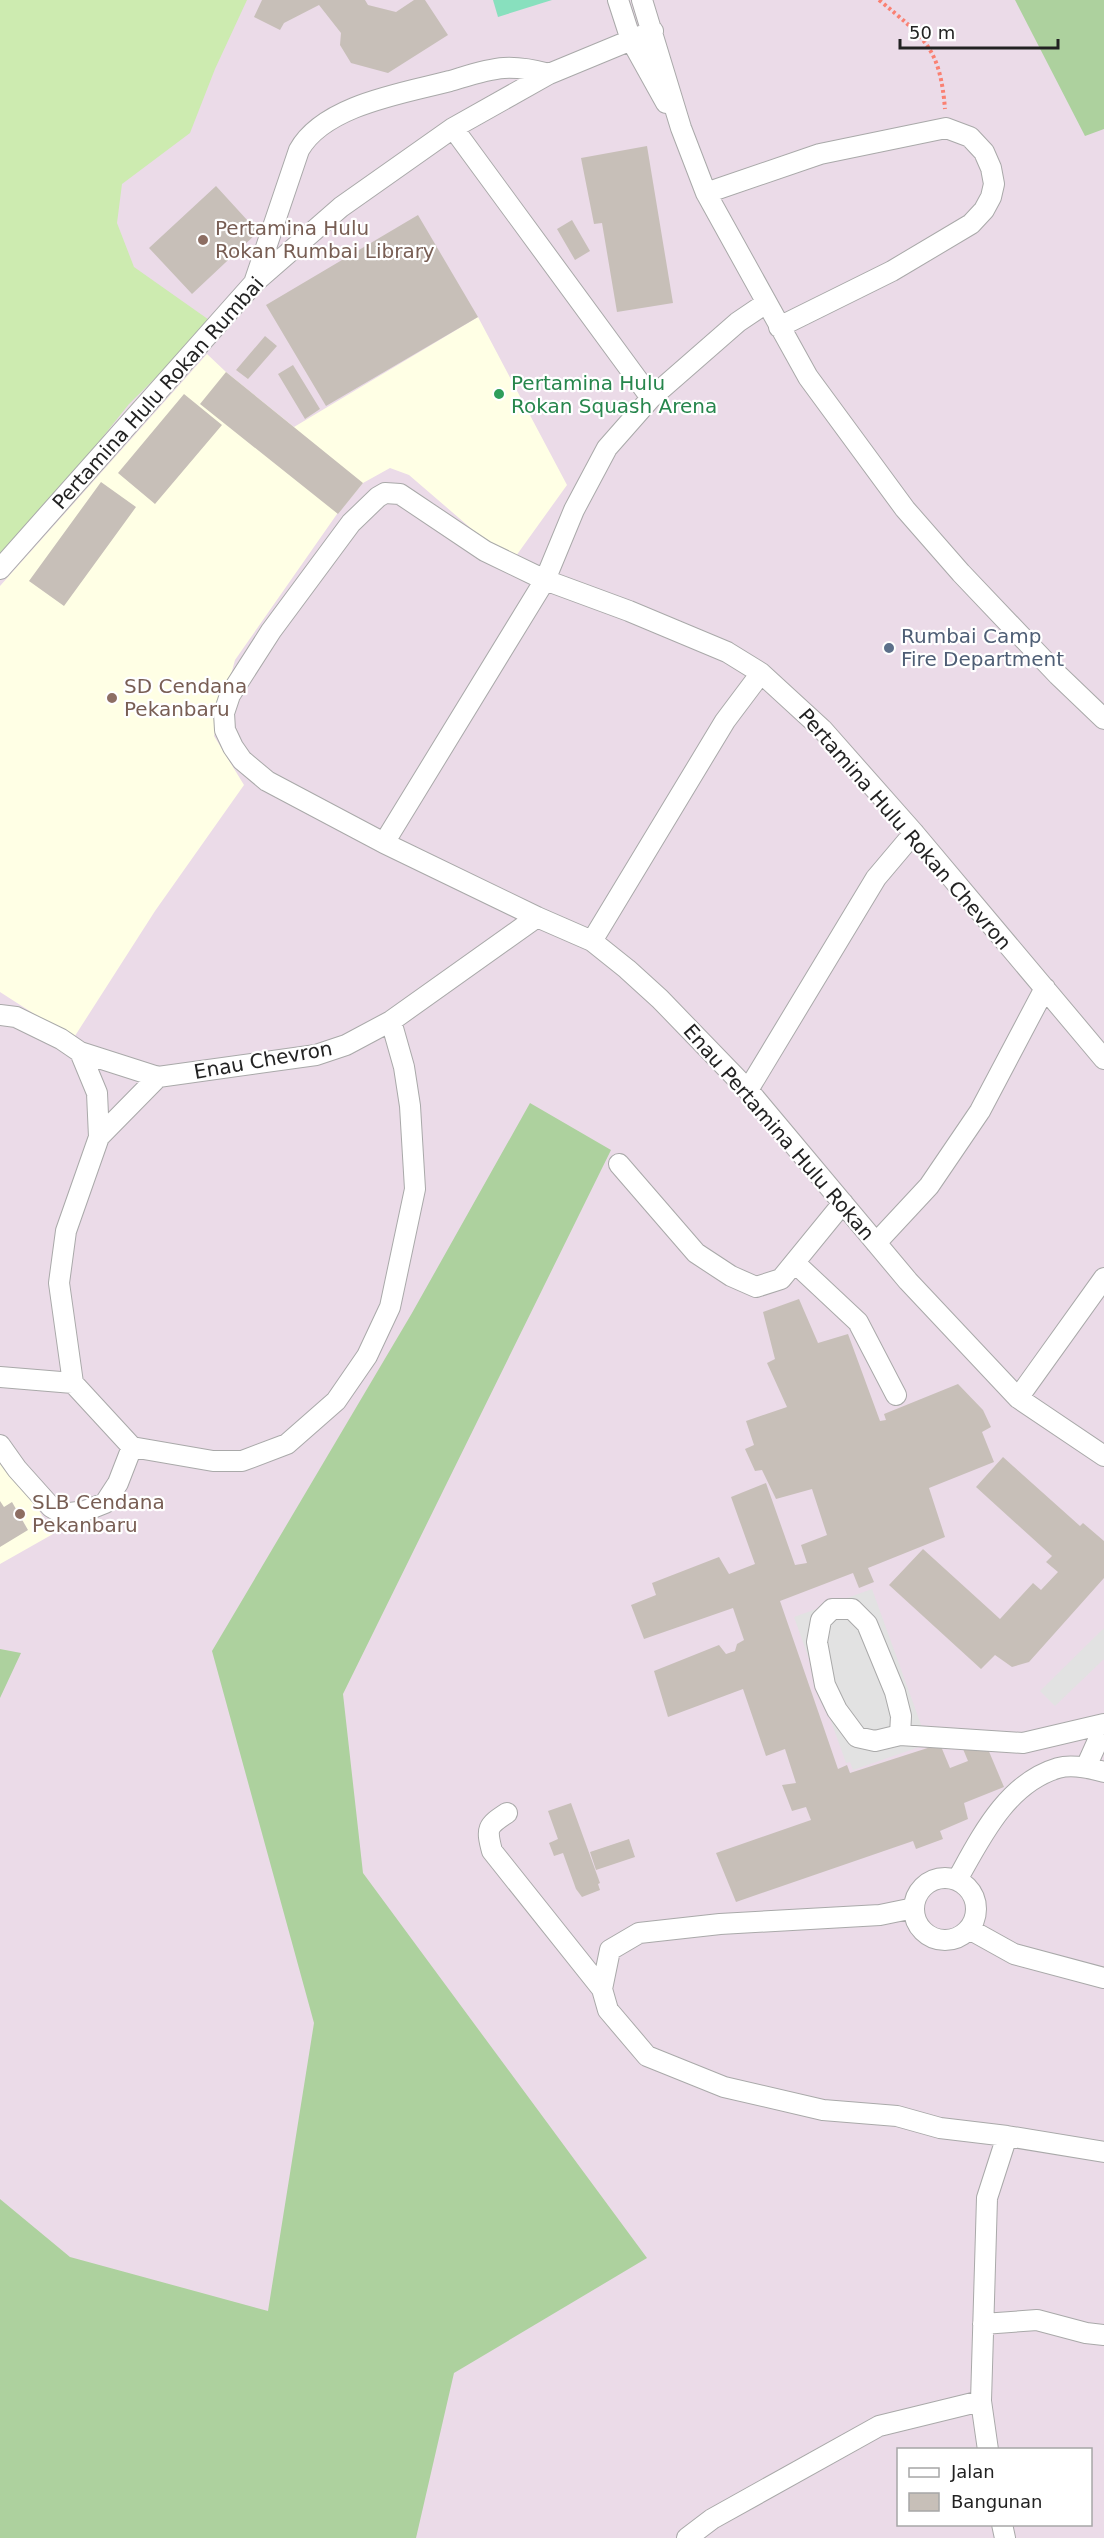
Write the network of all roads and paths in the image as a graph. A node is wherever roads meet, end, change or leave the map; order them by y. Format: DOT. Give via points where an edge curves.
graph roads {
  1 [pos="618,0"];
  2 [pos="642,0"];
  3 [pos="879,0"];
  4 [pos="653,31"];
  5 [pos="631,40"];
  6 [pos="549,74"];
  7 [pos="453,128"];
  8 [pos="681,128"];
  9 [pos="946,128"];
  10 [pos="706,193"];
  11 [pos="254,284"];
  12 [pos="765,303"];
  13 [pos="779,327"];
  14 [pos="651,398"];
  15 [pos="0,569"];
  16 [pos="545,580"];
  17 [pos="761,673"];
  18 [pos="1104,719"];
  19 [pos="914,833"];
  20 [pos="384,843"];
  21 [pos="537,917"];
  22 [pos="592,941"];
  23 [pos="1045,988"];
  24 [pos="0,1015"];
  25 [pos="391,1021"];
  26 [pos="80,1052"];
  27 [pos="1104,1059"];
  28 [pos="158,1077"];
  29 [pos="748,1090"];
  30 [pos="99,1137"];
  31 [pos="619,1164"];
  32 [pos="843,1203"];
  33 [pos="876,1243"];
  34 [pos="795,1263"];
  35 [pos="1104,1278"];
  36 [pos="0,1377"];
  37 [pos="73,1383"];
  38 [pos="896,1395"];
  39 [pos="1018,1398"];
  40 [pos="0,1445"];
  41 [pos="132,1447"];
  42 [pos="1104,1456"];
  43 [pos="1104,1726"];
  44 [pos="900,1735"];
  45 [pos="1095,1770"];
  46 [pos="507,1813"];
  47 [pos="957,1880"];
  48 [pos="914,1908"];
  49 [pos="969,1929"];
  50 [pos="1104,1978"];
  51 [pos="602,1989"];
  52 [pos="1008,2136"];
  53 [pos="1104,2152"];
  54 [pos="983,2324"];
  55 [pos="1104,2335"];
  56 [pos="981,2401"];
  57 [pos="988,2448"];
  58 [pos="687,2538"];
  1 -- 5 [label="street"];
  2 -- 4 [label="street"];
  3 -- 9 [label="path" via="916,30 932,52 942,77"];
  4 -- 5 [label="street, Pertamina Hulu Rokan Rumbai"];
  4 -- 8 [label="street"];
  5 -- 6 [label="street, Pertamina Hulu Rokan Rumbai"];
  5 -- 8 [label="street"];
  6 -- 7 [label="street, Pertamina Hulu Rokan Rumbai"];
  6 -- 11 [label="street" via="528,68 502,68 373,102 337,116 314,132 299,150"];
  7 -- 11 [label="street, Pertamina Hulu Rokan Rumbai" via="341,207"];
  7 -- 14 [label="street"];
  8 -- 10 [label="street"];
  9 -- 10 [label="street" via="820,154"];
  9 -- 13 [label="street" via="970,137 984,152 994,184 984,210 971,224 892,271"];
  10 -- 12 [label="street"];
  11 -- 15 [label="street, Pertamina Hulu Rokan Rumbai"];
  12 -- 13 [label="street"];
  12 -- 14 [label="street"];
  13 -- 18 [label="street" via="808,377 905,509 961,573"];
  14 -- 16 [label="street" via="607,448 574,510"];
  16 -- 17 [label="street, Pertamina Hulu Rokan Chevron" via="727,652"];
  16 -- 20 [label="street"];
  16 -- 20 [label="street, Pertamina Hulu Rokan Chevron" via="485,551 400,494 385,493 351,523 230,694 224,713 225,730 242,760 290,795"];
  17 -- 19 [label="street, Pertamina Hulu Rokan Chevron" via="822,729"];
  17 -- 22 [label="street" via="725,721"];
  19 -- 23 [label="street, Pertamina Hulu Rokan Chevron"];
  19 -- 29 [label="street" via="876,878"];
  20 -- 21 [label="street, Enau Pertamina Hulu Rokan"];
  21 -- 22 [label="street, Enau Pertamina Hulu Rokan"];
  21 -- 25 [label="street, Enau Chevron"];
  22 -- 29 [label="street, Enau Pertamina Hulu Rokan" via="660,999"];
  23 -- 27 [label="street, Pertamina Hulu Rokan Chevron"];
  23 -- 33 [label="street" via="980,1111 929,1186"];
  24 -- 26 [label="street, Enau Chevron" via="16,1017"];
  25 -- 28 [label="street, Enau Chevron" via="346,1046 316,1054"];
  25 -- 41 [label="street" via="410,1106 415,1189 390,1307 367,1356 336,1401 286,1444 242,1461 213,1461"];
  26 -- 28 [label="street, Enau Chevron"];
  26 -- 30 [label="street" via="97,1093"];
  28 -- 30 [label="street"];
  29 -- 32 [label="street, Enau Pertamina Hulu Rokan"];
  30 -- 37 [label="street" via="66,1230 59,1283"];
  31 -- 34 [label="street" via="696,1253 731,1276 756,1287 782,1279"];
  32 -- 33 [label="street, Enau Pertamina Hulu Rokan"];
  32 -- 34 [label="street"];
  33 -- 39 [label="street, Enau Pertamina Hulu Rokan"];
  34 -- 38 [label="street" via="858,1322"];
  35 -- 39 [label="street"];
  36 -- 37 [label="street"];
  37 -- 41 [label="street"];
  39 -- 42 [label="street, Enau Pertamina Hulu Rokan"];
  40 -- 41 [label="street" via="51,1507 63,1514 105,1503 118,1483"];
  43 -- 44 [label="street" via="1023,1743"];
  43 -- 45 [label="street"];
  44 -- 44 [label="street" via="875,1741 857,1737 837,1710 825,1685 817,1642 821,1620 832,1609 852,1609 867,1624 902,1716"];
  45 -- 47 [label="street" via="1060,1767 1027,1782 988,1824"];
  46 -- 51 [label="street" via="492,1823 487,1833 492,1851"];
  47 -- 48 [label="street" via="938,1878 921,1889"];
  47 -- 49 [label="street" via="972,1892 977,1911"];
  48 -- 49 [label="street" via="917,1923 927,1934 941,1940 956,1938"];
  48 -- 51 [label="street" via="880,1915 639,1933 610,1950"];
  49 -- 50 [label="street" via="1014,1954"];
  51 -- 52 [label="street" via="608,2010 647,2056 724,2087 823,2110 897,2116 940,2128"];
  52 -- 53 [label="street"];
  52 -- 54 [label="street" via="987,2198"];
  54 -- 55 [label="street" via="1037,2320"];
  54 -- 56 [label="street"];
  56 -- 57 [label="street"];
  56 -- 58 [label="street" via="879,2426 712,2519"];
}
